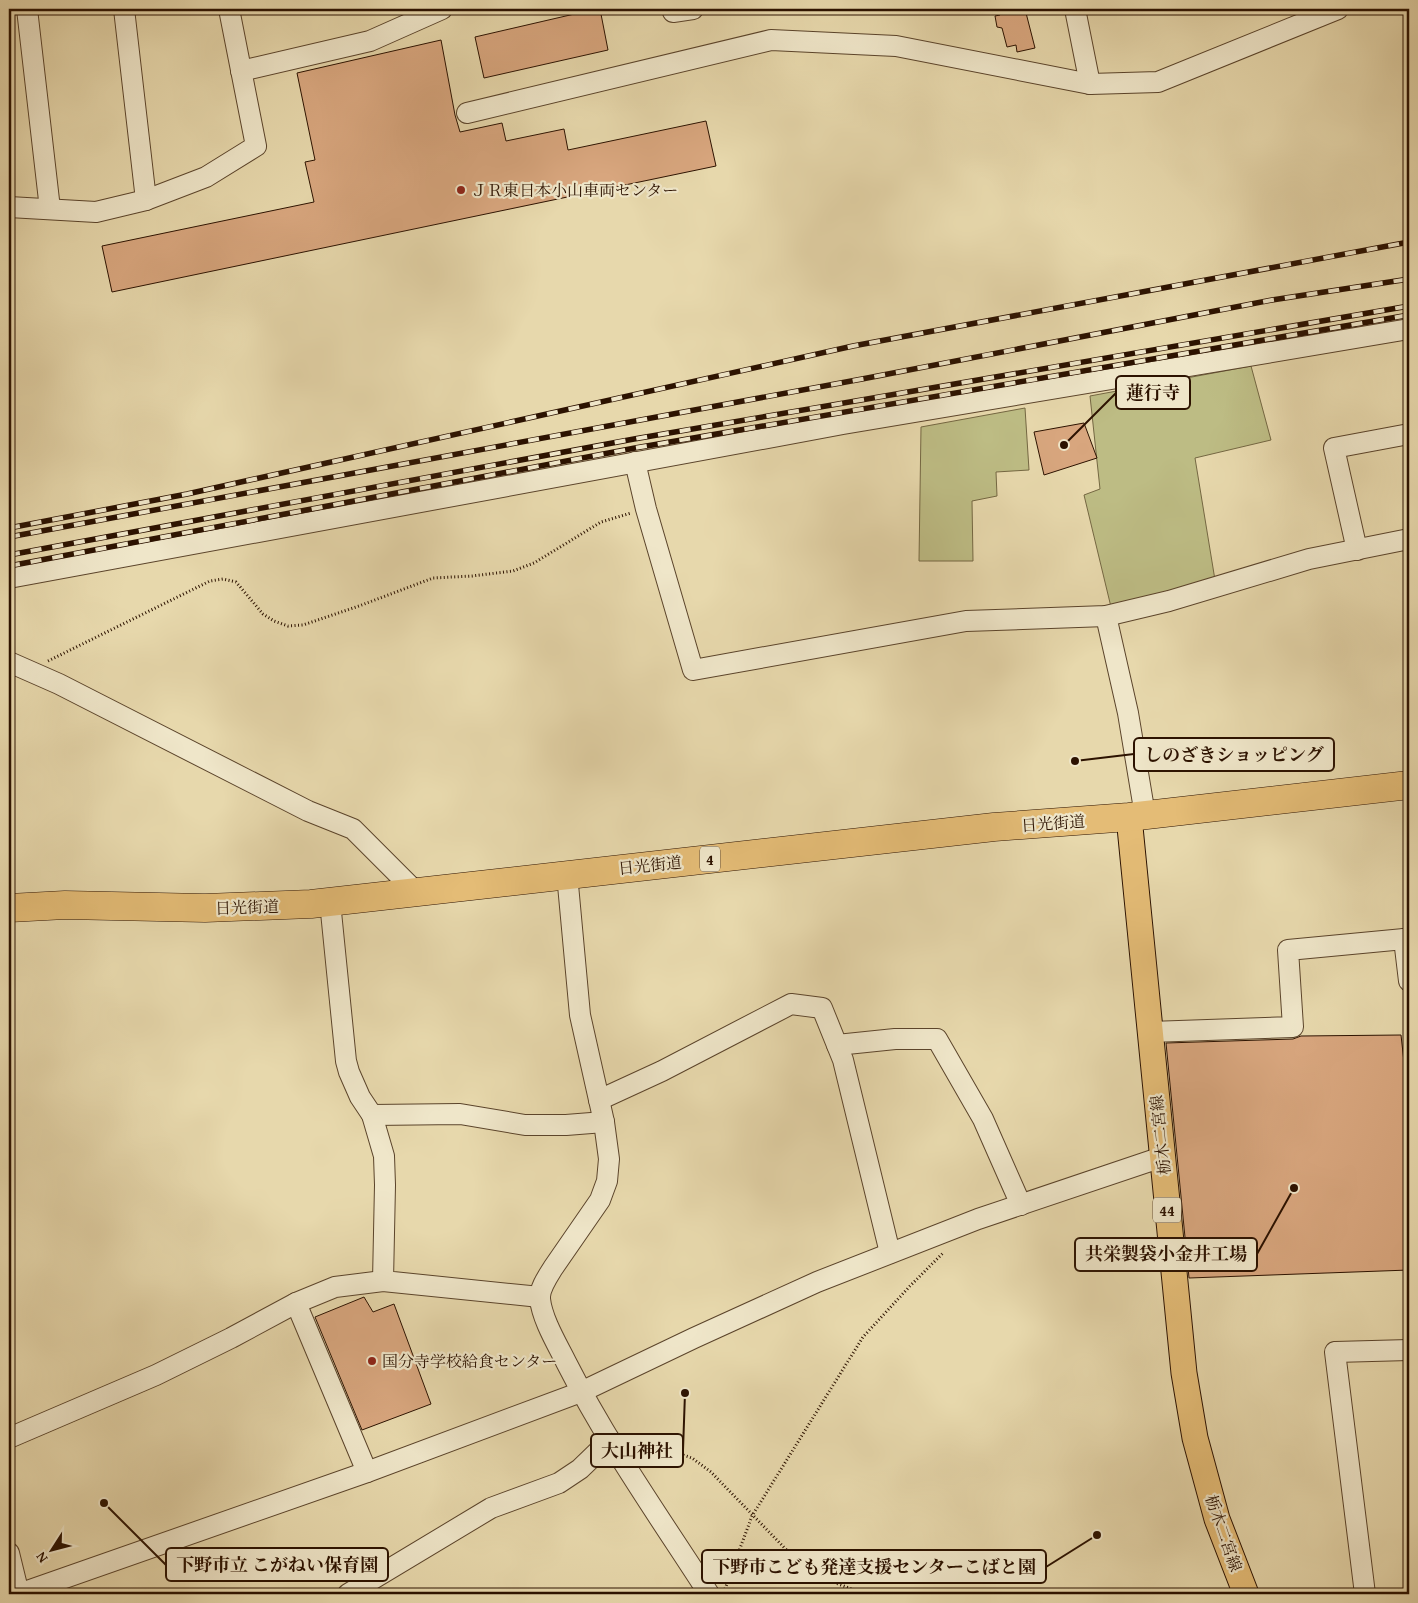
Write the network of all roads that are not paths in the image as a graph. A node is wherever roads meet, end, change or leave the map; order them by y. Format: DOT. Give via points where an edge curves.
graph roads {
  1 [pos="27,9"];
  2 [pos="124,9"];
  3 [pos="229,9"];
  4 [pos="442,9"];
  5 [pos="673,9"];
  6 [pos="693,9"];
  7 [pos="1075,9"];
  8 [pos="1338,9"];
  9 [pos="421,14"];
  10 [pos="241,71"];
  11 [pos="1090,84"];
  12 [pos="467,113"];
  13 [pos="146,200"];
  14 [pos="9,207"];
  15 [pos="50,209"];
  16 [pos="1409,329"];
  17 [pos="1409,434"];
  18 [pos="635,462"];
  19 [pos="1409,539"];
  20 [pos="1357,550"];
  21 [pos="9,578"];
  22 [pos="1106,616"];
  23 [pos="9,662"];
  24 [pos="1409,785"];
  25 [pos="1137,816"];
  26 [pos="567,874"];
  27 [pos="417,893"];
  28 [pos="330,902"];
  29 [pos="9,908"];
  30 [pos="1407,938"];
  31 [pos="1409,981"];
  32 [pos="1150,1032"];
  33 [pos="837,1045"];
  34 [pos="599,1100"];
  35 [pos="372,1115"];
  36 [pos="604,1122"];
  37 [pos="1162,1157"];
  38 [pos="1021,1204"];
  39 [pos="890,1253"];
  40 [pos="383,1281"];
  41 [pos="540,1297"];
  42 [pos="296,1303"];
  43 [pos="1409,1350"];
  44 [pos="581,1392"];
  45 [pos="607,1436"];
  46 [pos="9,1438"];
  47 [pos="367,1472"];
  48 [pos="9,1553"];
  49 [pos="19,1594"];
  50 [pos="348,1594"];
  51 [pos="709,1594"];
  52 [pos="1246,1594"];
  53 [pos="1365,1594"];
  1 -- 15 [label="street"];
  2 -- 13 [label="street"];
  3 -- 10 [label="street"];
  4 -- 9 [label="street"];
  5 -- 6 [label="street" via="673,12"];
  7 -- 11 [label="street"];
  8 -- 11 [label="street" via="1158,82"];
  9 -- 10 [label="street" via="370,41"];
  10 -- 13 [label="street" via="256,146 206,177"];
  11 -- 12 [label="street" via="896,46 771,40"];
  13 -- 15 [label="street" via="96,212"];
  14 -- 15 [label="street"];
  16 -- 18 [label="street"];
  17 -- 20 [label="street" via="1334,448"];
  18 -- 21 [label="street"];
  18 -- 22 [label="street" via="693,670 966,621"];
  19 -- 20 [label="street"];
  20 -- 22 [label="street" via="1309,560"];
  22 -- 25 [label="street" via="1128,713"];
  23 -- 27 [label="street" via="308,810 353,829"];
  24 -- 25 [label="highway, 日光街道 / 4"];
  25 -- 26 [label="highway, 日光街道 / 4" via="994,827"];
  25 -- 32 [label="main road, 栃木二宮線 / 44"];
  26 -- 27 [label="highway, 日光街道 / 4"];
  26 -- 34 [label="street" via="579,1006"];
  27 -- 28 [label="highway, 日光街道 / 4"];
  28 -- 29 [label="highway, 日光街道 / 4" via="205,908 65,905"];
  28 -- 35 [label="street" via="346,1061 360,1096"];
  30 -- 31 [label="street"];
  30 -- 32 [label="street" via="1288,950 1293,1027"];
  32 -- 37 [label="main road, 栃木二宮線 / 44"];
  33 -- 34 [label="street" via="822,1008 790,1004"];
  33 -- 38 [label="street" via="895,1038 937,1039 983,1119"];
  33 -- 39 [label="street"];
  34 -- 36 [label="street"];
  35 -- 36 [label="street" via="460,1114 525,1125"];
  35 -- 40 [label="street" via="384,1156"];
  36 -- 41 [label="street" via="608,1159 604,1191 549,1273"];
  37 -- 38 [label="street"];
  37 -- 52 [label="main road, 栃木二宮線 / 44" via="1184,1373 1195,1438 1217,1519"];
  38 -- 39 [label="street"];
  39 -- 44 [label="street" via="817,1282"];
  40 -- 41 [label="street"];
  40 -- 42 [label="street" via="335,1287"];
  41 -- 44 [label="street" via="554,1338"];
  42 -- 46 [label="street" via="156,1375"];
  42 -- 47 [label="street"];
  43 -- 53 [label="street" via="1335,1352"];
  44 -- 45 [label="street"];
  44 -- 47 [label="street"];
  45 -- 50 [label="street" via="580,1469 559,1483 491,1508"];
  45 -- 51 [label="street"];
  47 -- 49 [label="street"];
  48 -- 49 [label="street"];
}
